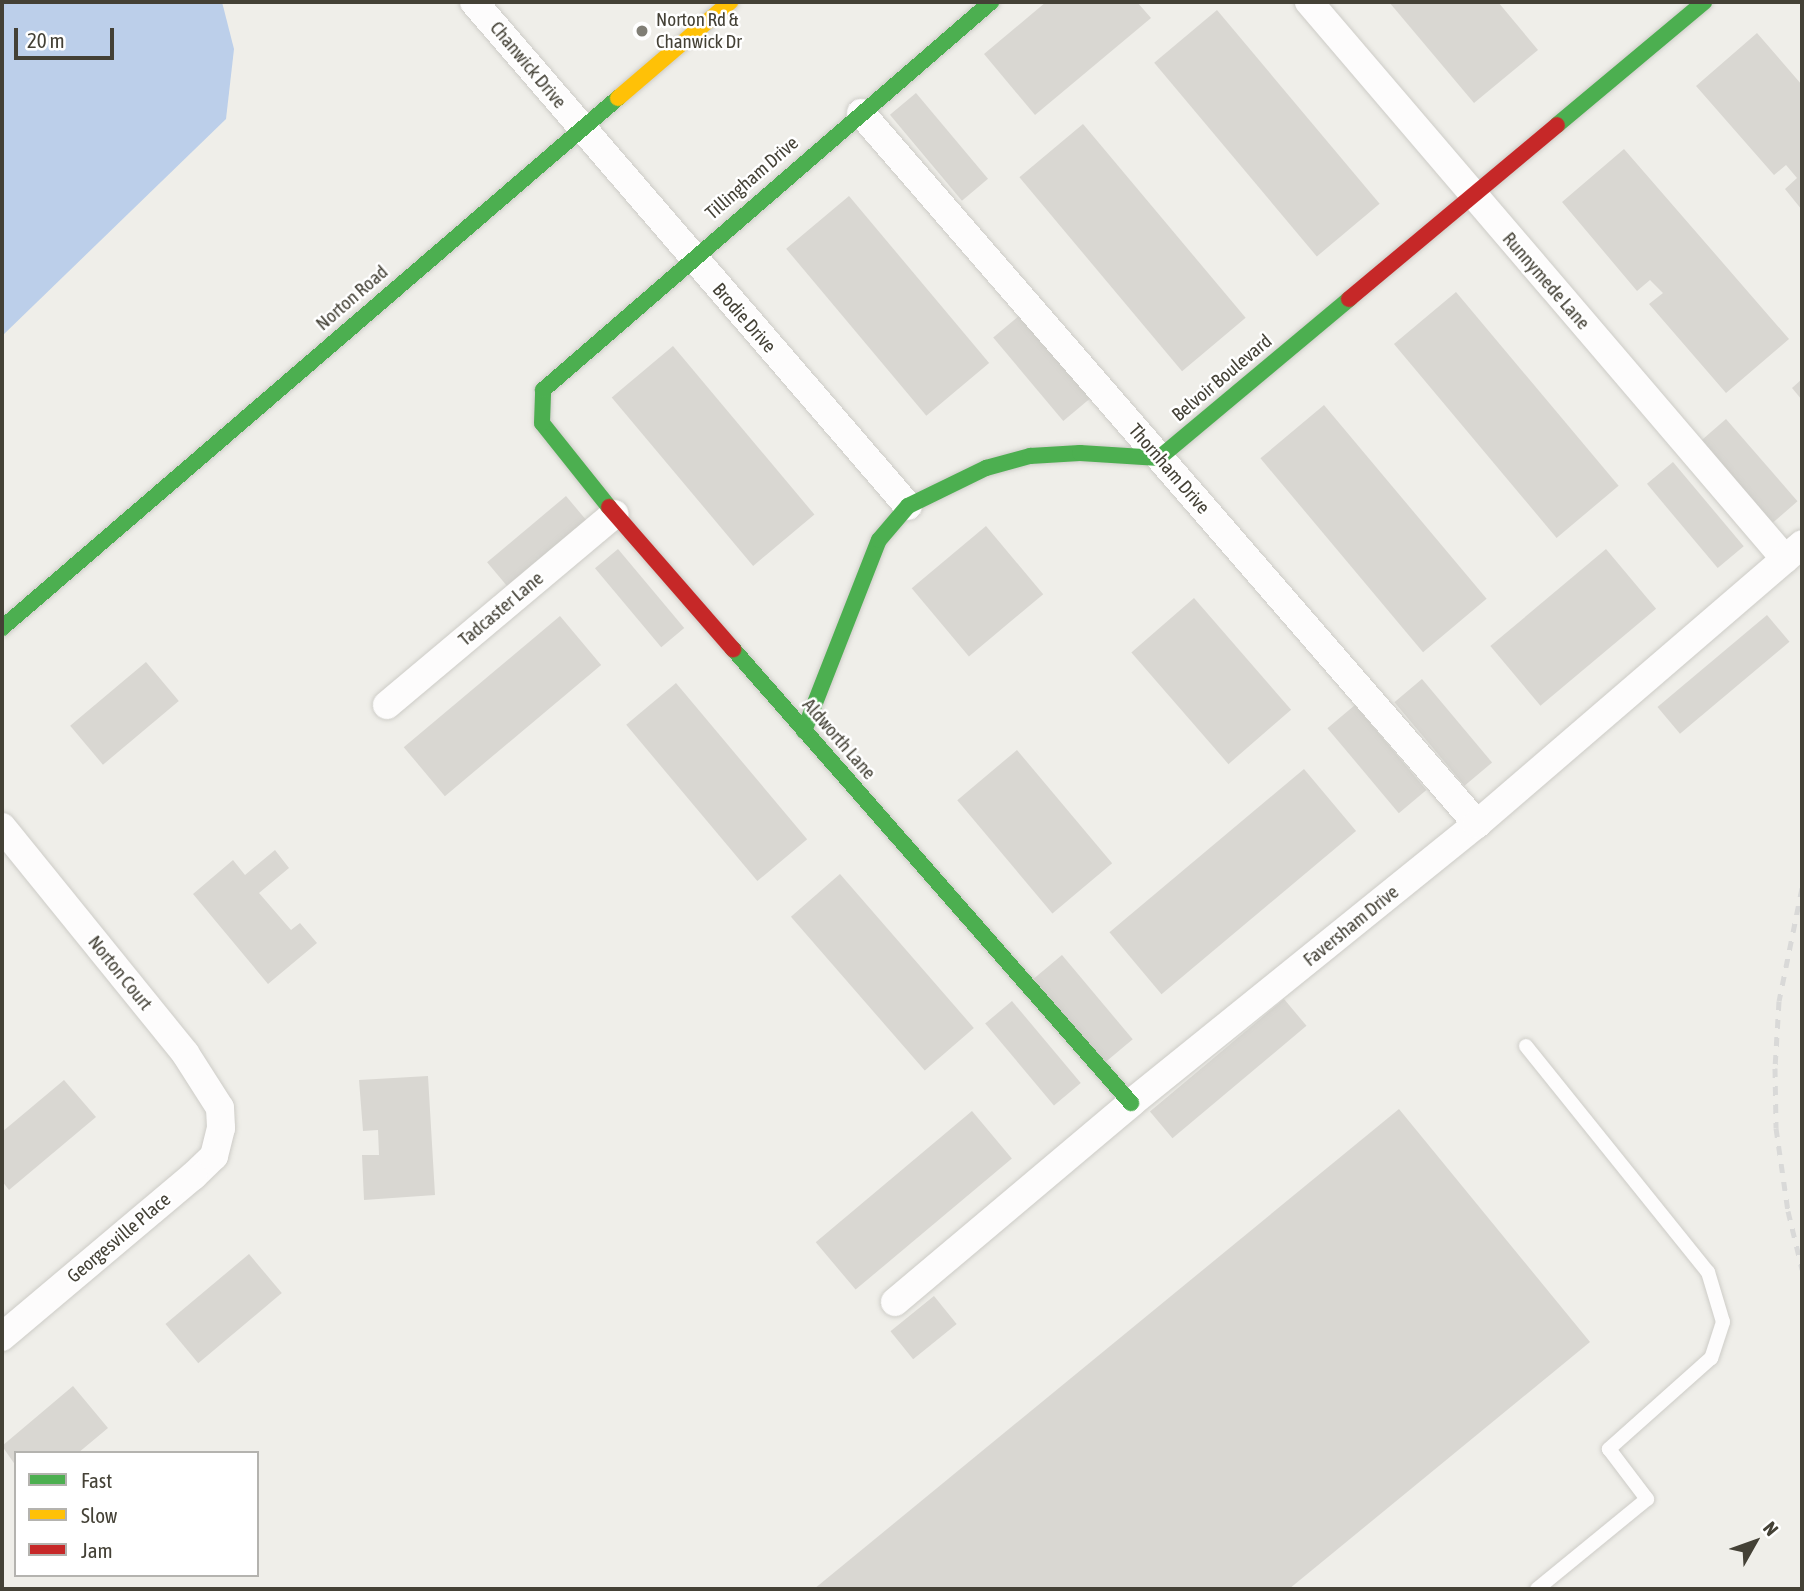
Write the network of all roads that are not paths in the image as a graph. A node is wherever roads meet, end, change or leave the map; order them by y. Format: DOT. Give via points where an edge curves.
graph roads {
  1 [pos="474,2"];
  2 [pos="730,2"];
  3 [pos="991,2"];
  4 [pos="1309,2"];
  5 [pos="1704,2"];
  6 [pos="861,113"];
  7 [pos="582,129"];
  8 [pos="1473,196"];
  9 [pos="691,258"];
  10 [pos="543,390"];
  11 [pos="1159,458"];
  12 [pos="908,506"];
  13 [pos="615,514"];
  14 [pos="1793,551"];
  15 [pos="2,628"];
  16 [pos="387,705"];
  17 [pos="804,731"];
  18 [pos="1477,824"];
  19 [pos="2,827"];
  20 [pos="1526,1046"];
  21 [pos="1131,1103"];
  22 [pos="221,1128"];
  23 [pos="895,1302"];
  24 [pos="2,1337"];
  25 [pos="1537,1589"];
  1 -- 7 [label="street, Chanwick Drive"];
  2 -- 7 [label="street, Norton Road"];
  3 -- 6 [label="street, Tillingham Drive"];
  4 -- 8 [label="street, Runnymede Lane"];
  5 -- 8 [label="street, Belvoir Boulevard"];
  6 -- 9 [label="street, Tillingham Drive"];
  6 -- 11 [label="street, Thornham Drive"];
  7 -- 9 [label="street, Brodie Drive"];
  7 -- 15 [label="street, Norton Road"];
  8 -- 11 [label="street, Belvoir Boulevard"];
  8 -- 14 [label="street, Runnymede Lane"];
  9 -- 10 [label="street, Tillingham Drive"];
  9 -- 12 [label="street, Brodie Drive"];
  10 -- 13 [label="street, Aldworth Lane" via="542,423"];
  11 -- 12 [label="street" via="1080,453 1030,456 986,468"];
  11 -- 18 [label="street, Thornham Drive"];
  12 -- 17 [label="street" via="879,540"];
  13 -- 16 [label="street, Tadcaster Lane"];
  13 -- 17 [label="street, Aldworth Lane"];
  14 -- 18 [label="street, Faversham Drive"];
  17 -- 21 [label="street, Aldworth Lane"];
  18 -- 21 [label="street, Faversham Drive"];
  19 -- 22 [label="street, Norton Court" via="185,1053 220,1108"];
  20 -- 25 [label="lane" via="1708,1272 1723,1322 1710,1358 1609,1449 1647,1499"];
  21 -- 23 [label="street, Faversham Drive"];
  22 -- 24 [label="street, Georgesville Place" via="214,1156"];
}
